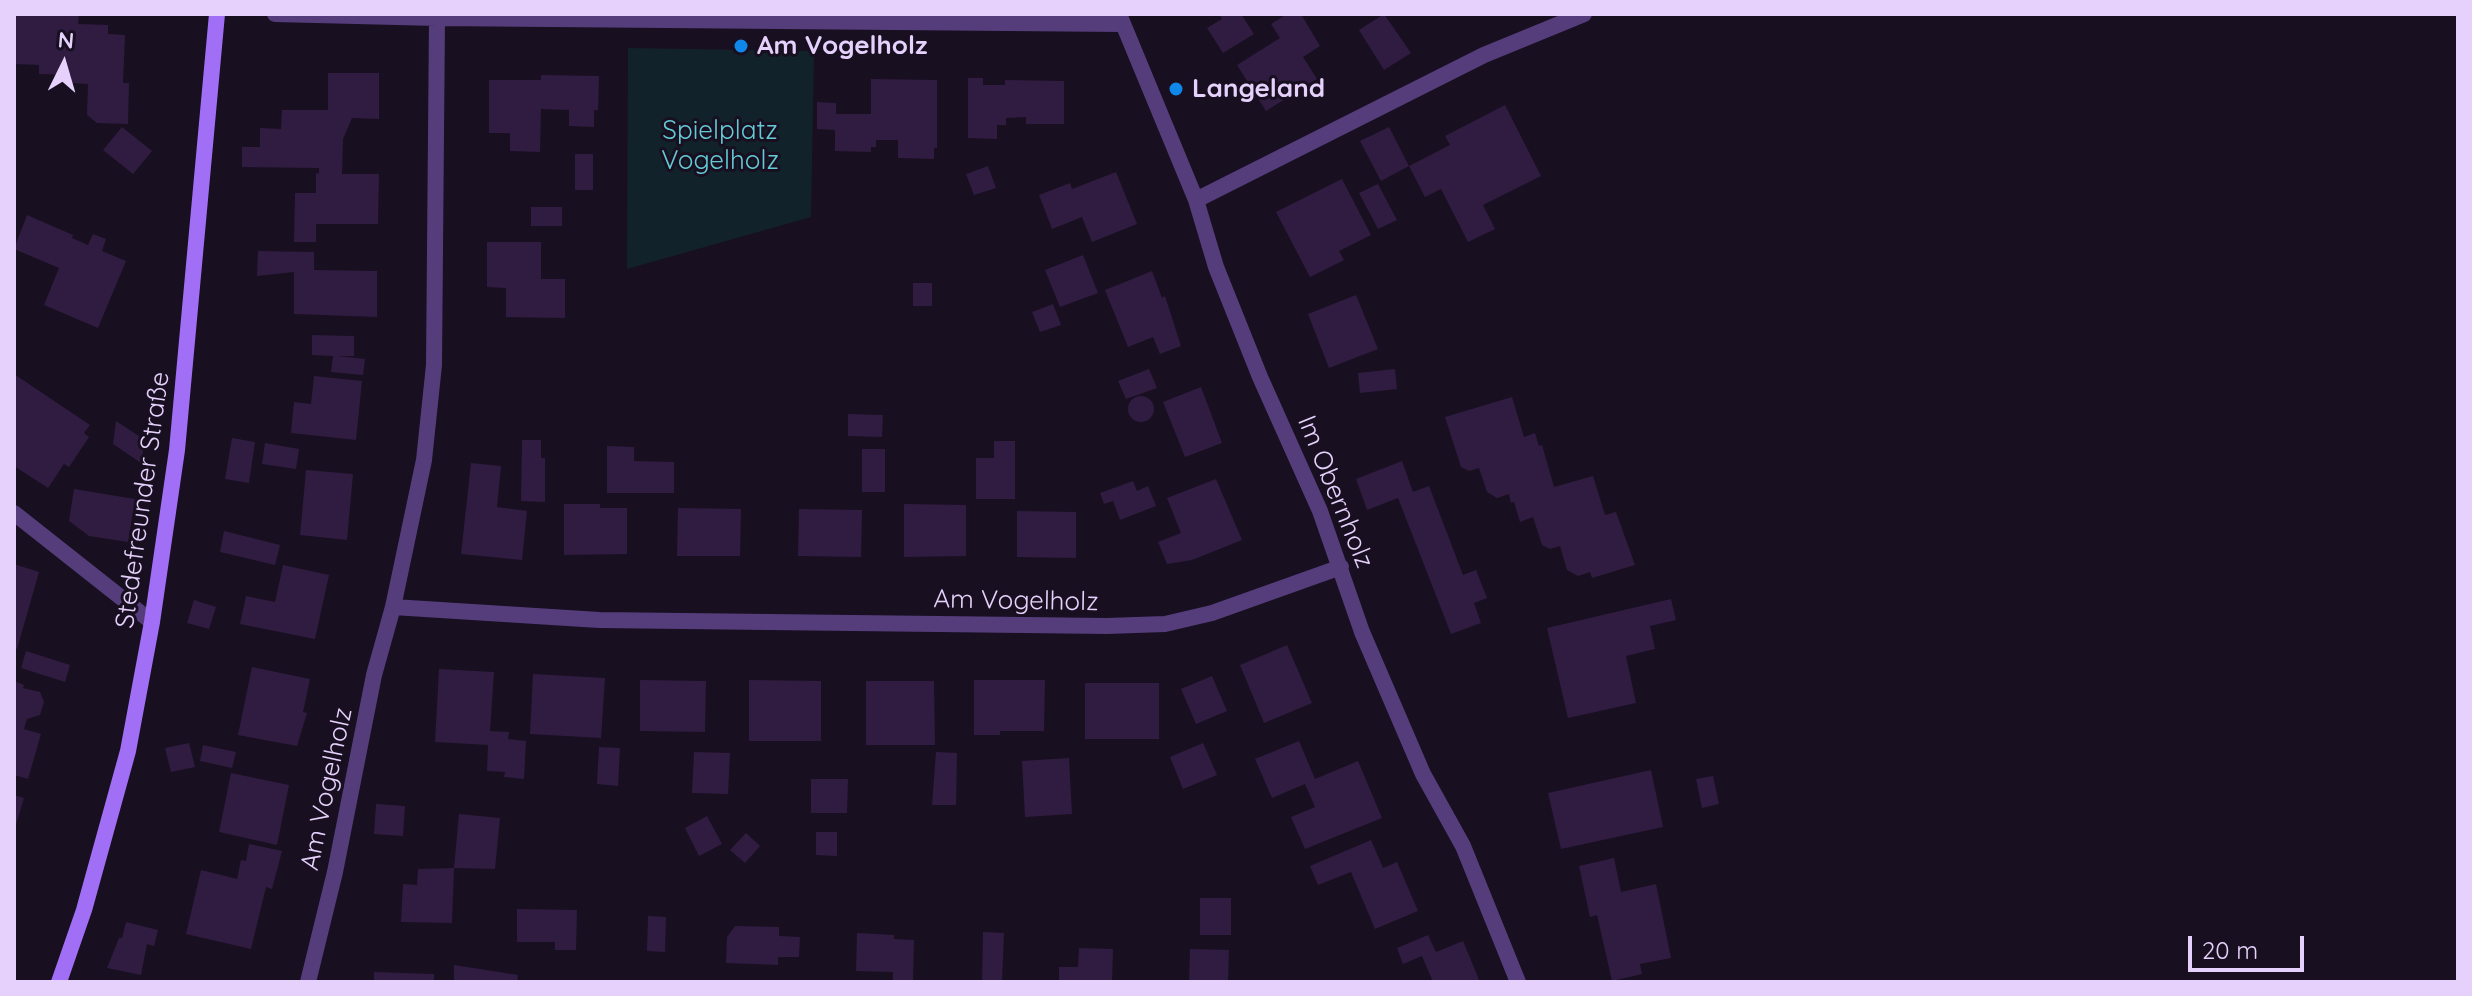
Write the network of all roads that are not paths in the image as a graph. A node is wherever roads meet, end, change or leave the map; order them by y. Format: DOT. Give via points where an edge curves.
graph roads {
  1 [pos="217,14"];
  2 [pos="275,14"];
  3 [pos="1584,14"];
  4 [pos="437,18"];
  5 [pos="1120,19"];
  6 [pos="1196,200"];
  7 [pos="14,513"];
  8 [pos="1341,567"];
  9 [pos="393,607"];
  10 [pos="152,622"];
  11 [pos="59,982"];
  12 [pos="308,982"];
  13 [pos="1518,982"];
  1 -- 10 [label="street, Stedefreunder Straße" via="177,450"];
  2 -- 4 [label="street"];
  3 -- 6 [label="street" via="1484,55"];
  4 -- 5 [label="street"];
  4 -- 9 [label="street, Am Vogelholz" via="434,365 424,460"];
  5 -- 6 [label="street, Im Obernholz"];
  6 -- 8 [label="street, Im Obernholz" via="1216,267"];
  7 -- 10 [label="street"];
  8 -- 9 [label="street, Am Vogelholz" via="1212,613 1165,624 599,620"];
  8 -- 13 [label="street, Im Obernholz" via="1368,646 1423,774 1468,858"];
  9 -- 12 [label="street, Am Vogelholz"];
  10 -- 11 [label="street, Stedefreunder Straße" via="128,751"];
}
